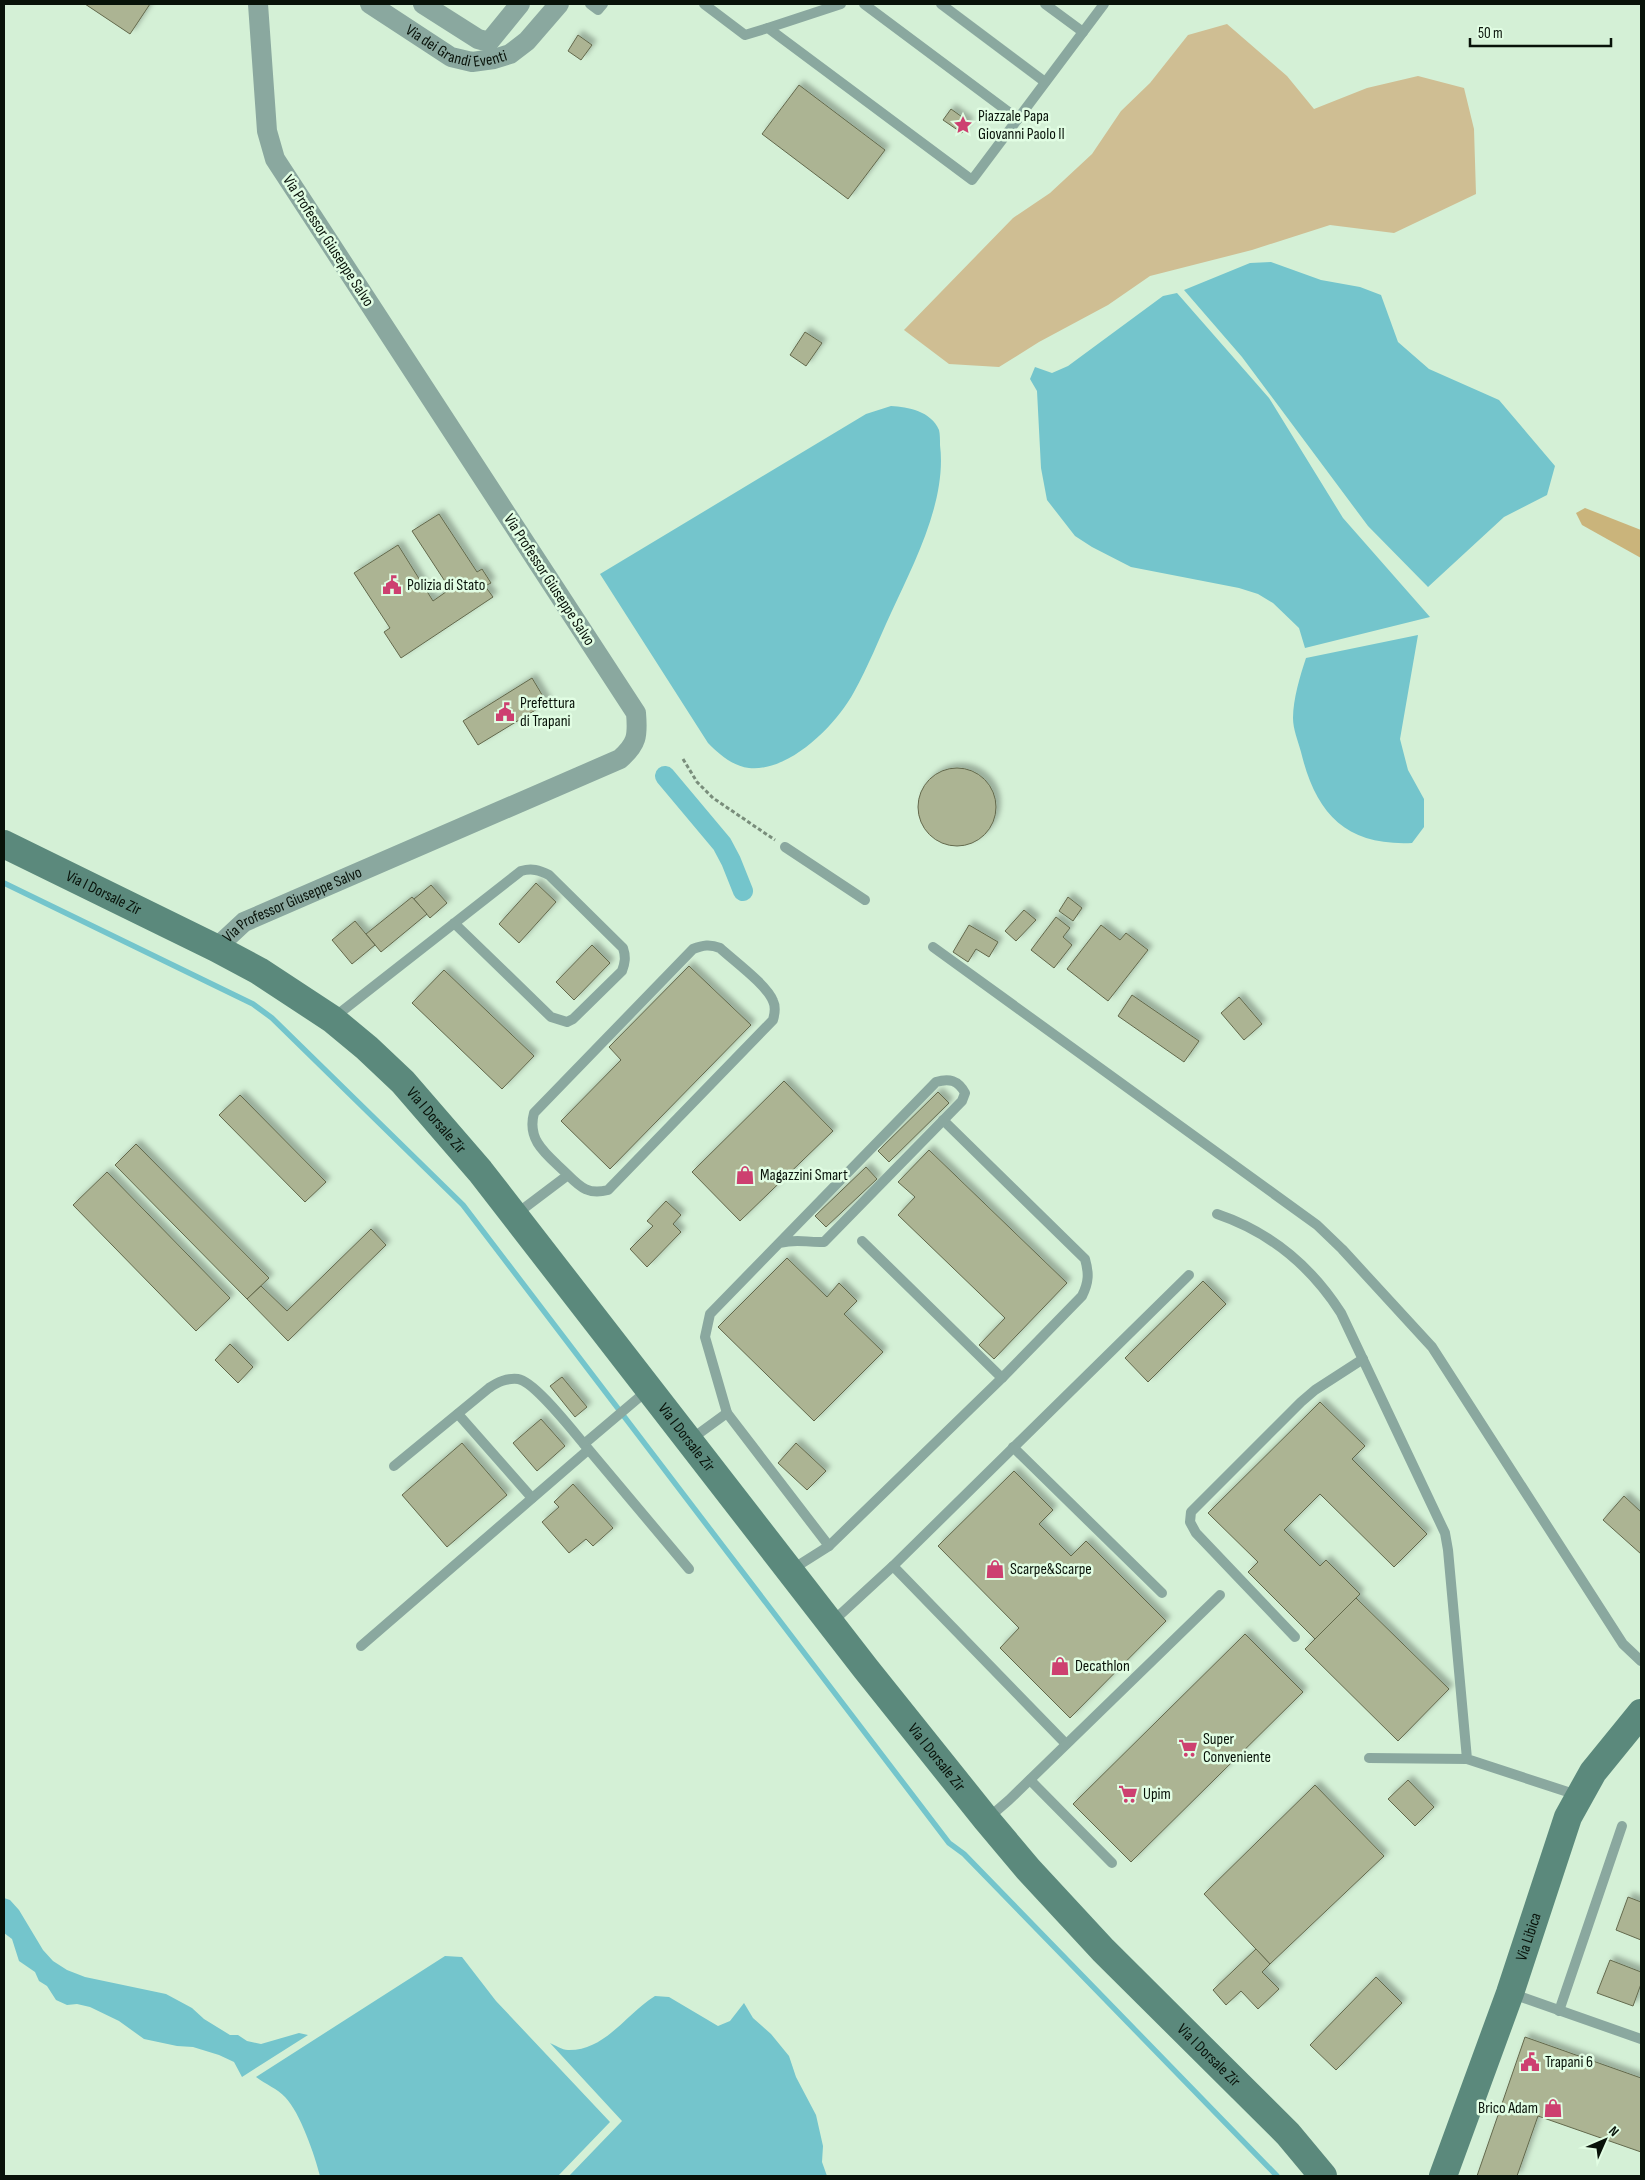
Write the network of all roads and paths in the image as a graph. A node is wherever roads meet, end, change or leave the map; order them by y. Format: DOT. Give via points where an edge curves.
graph roads {
  1 [pos="258,4"];
  2 [pos="370,4"];
  3 [pos="424,4"];
  4 [pos="520,4"];
  5 [pos="558,4"];
  6 [pos="590,4"];
  7 [pos="603,4"];
  8 [pos="704,4"];
  9 [pos="841,4"];
  10 [pos="864,4"];
  11 [pos="941,4"];
  12 [pos="1045,4"];
  13 [pos="1104,4"];
  14 [pos="768,28"];
  15 [pos="1082,32"];
  16 [pos="1045,82"];
  17 [pos="1018,118"];
  18 [pos="683,759"];
  19 [pos="4,844"];
  20 [pos="786,847"];
  21 [pos="866,900"];
  22 [pos="454,923"];
  23 [pos="216,948"];
  24 [pos="933,948"];
  25 [pos="332,1019"];
  26 [pos="943,1120"];
  27 [pos="568,1175"];
  28 [pos="1217,1214"];
  29 [pos="514,1215"];
  30 [pos="862,1242"];
  31 [pos="780,1243"];
  32 [pos="1189,1275"];
  33 [pos="1363,1359"];
  34 [pos="1002,1378"];
  35 [pos="648,1389"];
  36 [pos="727,1413"];
  37 [pos="458,1414"];
  38 [pos="689,1441"];
  39 [pos="586,1447"];
  40 [pos="1013,1447"];
  41 [pos="394,1466"];
  42 [pos="532,1498"];
  43 [pos="829,1546"];
  44 [pos="893,1566"];
  45 [pos="688,1569"];
  46 [pos="790,1571"];
  47 [pos="1162,1593"];
  48 [pos="1220,1595"];
  49 [pos="831,1624"];
  50 [pos="1295,1637"];
  51 [pos="361,1646"];
  52 [pos="1641,1661"];
  53 [pos="1641,1713"];
  54 [pos="1066,1744"];
  55 [pos="1369,1758"];
  56 [pos="1467,1759"];
  57 [pos="1030,1780"];
  58 [pos="1578,1796"];
  59 [pos="986,1819"];
  60 [pos="1622,1826"];
  61 [pos="1112,1863"];
  62 [pos="1510,1993"];
  63 [pos="1559,2011"];
  64 [pos="1641,2039"];
  65 [pos="1288,2134"];
  66 [pos="1441,2171"];
  67 [pos="1323,2176"];
  68 [pos="1342,2176"];
  1 -- 23 [label="street, Via Professor Giuseppe Salvo" via="267,131 275,159 636,713 638,733 632,749 620,760 244,922"];
  2 -- 5 [label="street, Via dei Grandi Eventi" via="451,57 472,62 510,54 528,41"];
  3 -- 4 [label="street, Via dei Grandi Eventi" via="478,39 489,42"];
  6 -- 7 [label="lane" via="598,10"];
  8 -- 14 [label="lane" via="744,35"];
  9 -- 14 [label="lane"];
  10 -- 17 [label="lane"];
  11 -- 16 [label="lane"];
  12 -- 15 [label="lane"];
  13 -- 15 [label="lane"];
  14 -- 17 [label="lane" via="972,180"];
  15 -- 16 [label="lane"];
  16 -- 17 [label="lane"];
  18 -- 20 [label="path" via="697,782 713,798"];
  19 -- 23 [label="main road, Via I Dorsale Zir"];
  20 -- 21 [label="lane"];
  22 -- 22 [label="lane" via="520,871 540,870 549,875 623,948 625,964 622,971 567,1022 551,1017"];
  22 -- 25 [label="lane"];
  23 -- 25 [label="main road, Via I Dorsale Zir"];
  24 -- 52 [label="lane" via="1317,1225 1342,1249 1432,1346 1624,1644"];
  25 -- 29 [label="main road, Via I Dorsale Zir" via="403,1082"];
  26 -- 31 [label="lane" via="824,1242 793,1239"];
  26 -- 31 [label="lane" via="962,1101 965,1093 961,1085 946,1079 936,1082"];
  26 -- 34 [label="lane" via="1085,1259 1089,1271 1088,1284 1082,1296"];
  27 -- 27 [label="lane" via="583,1189 591,1192 608,1190 773,1020 774,1002 769,992 720,948 703,945 693,949 534,1113 531,1123 536,1142"];
  27 -- 29 [label="lane"];
  28 -- 33 [label="lane" via="1266,1236 1311,1272 1341,1314"];
  29 -- 35 [label="main road, Via I Dorsale Zir"];
  30 -- 34 [label="lane"];
  31 -- 36 [label="lane" via="710,1314 705,1337"];
  32 -- 40 [label="lane"];
  33 -- 50 [label="lane" via="1314,1390 1191,1512 1190,1522 1196,1533"];
  33 -- 56 [label="lane" via="1445,1533"];
  34 -- 43 [label="lane"];
  35 -- 38 [label="main road, Via I Dorsale Zir"];
  35 -- 39 [label="lane"];
  36 -- 38 [label="lane"];
  36 -- 43 [label="lane"];
  37 -- 39 [label="lane" via="502,1380 520,1379 536,1390"];
  37 -- 41 [label="lane"];
  37 -- 42 [label="lane"];
  38 -- 46 [label="main road, Via I Dorsale Zir"];
  39 -- 42 [label="lane"];
  39 -- 45 [label="lane"];
  40 -- 44 [label="lane"];
  40 -- 47 [label="lane"];
  42 -- 51 [label="lane"];
  43 -- 46 [label="lane"];
  44 -- 49 [label="lane"];
  44 -- 54 [label="lane"];
  46 -- 49 [label="main road, Via I Dorsale Zir"];
  48 -- 54 [label="lane"];
  49 -- 59 [label="main road, Via I Dorsale Zir"];
  53 -- 58 [label="main road, Via Libica" via="1592,1772"];
  54 -- 57 [label="lane"];
  55 -- 56 [label="lane"];
  56 -- 58 [label="lane"];
  57 -- 59 [label="lane"];
  57 -- 61 [label="lane"];
  58 -- 62 [label="main road, Via Libica" via="1568,1816"];
  59 -- 65 [label="main road, Via I Dorsale Zir" via="1028,1870 1103,1950"];
  60 -- 63 [label="lane"];
  62 -- 63 [label="lane"];
  62 -- 66 [label="main road, Via Libica"];
  63 -- 64 [label="lane"];
  65 -- 67 [label="main road, Via I Dorsale Zir"];
  65 -- 68 [label="main road, Via I Dorsale Zir"];
}
